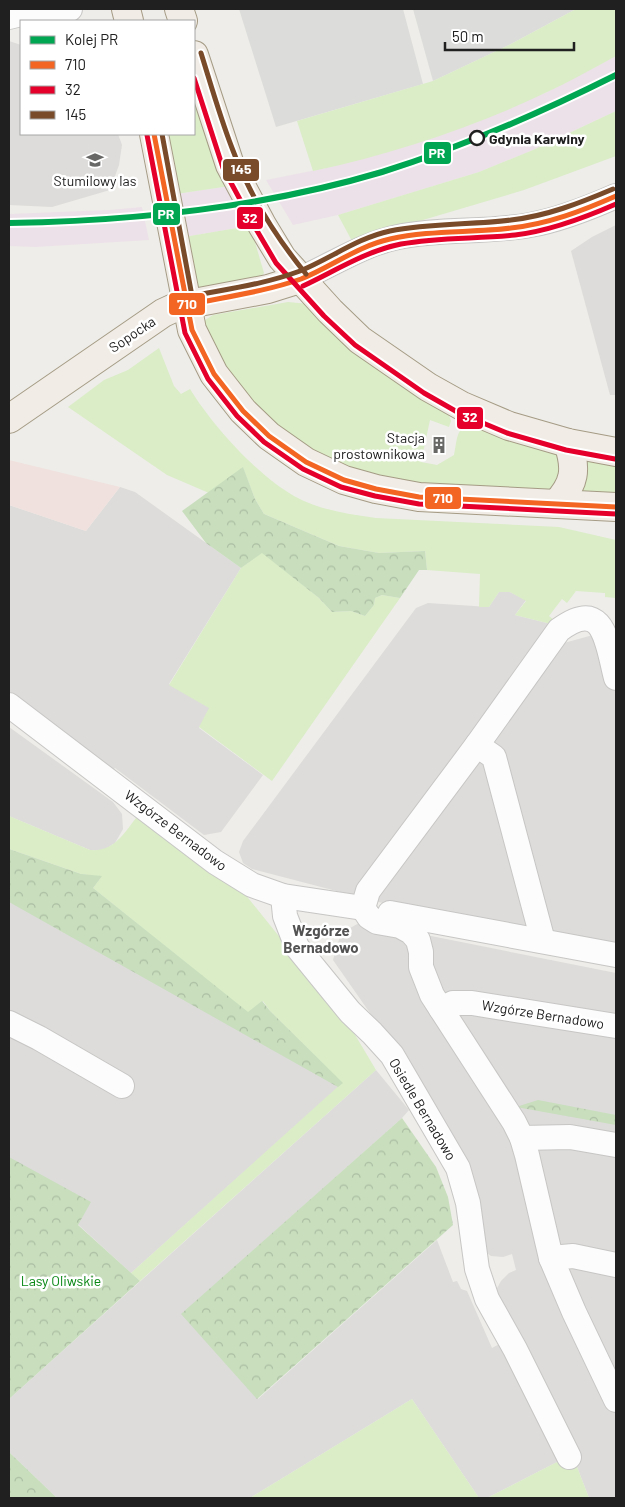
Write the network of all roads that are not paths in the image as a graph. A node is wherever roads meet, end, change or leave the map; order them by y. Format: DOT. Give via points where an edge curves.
graph roads {
  1 [pos="41,9"];
  2 [pos="70,9"];
  3 [pos="9,17"];
  4 [pos="195,57"];
  5 [pos="154,135"];
  6 [pos="616,196"];
  7 [pos="300,279"];
  8 [pos="186,304"];
  9 [pos="9,420"];
  10 [pos="568,444"];
  11 [pos="616,452"];
  12 [pos="556,504"];
  13 [pos="616,506"];
  14 [pos="616,678"];
  15 [pos="9,705"];
  16 [pos="477,745"];
  17 [pos="283,896"];
  18 [pos="363,908"];
  19 [pos="543,941"];
  20 [pos="616,954"];
  21 [pos="441,1008"];
  22 [pos="9,1023"];
  23 [pos="616,1026"];
  24 [pos="122,1086"];
  25 [pos="522,1138"];
  26 [pos="616,1145"];
  27 [pos="551,1258"];
  28 [pos="616,1265"];
  29 [pos="616,1400"];
  30 [pos="569,1457"];
  1 -- 2 [label="street"];
  1 -- 3 [label="street"];
  4 -- 7 [label="main road" via="230,164 282,258"];
  5 -- 8 [label="main road"];
  6 -- 7 [label="street" via="574,213 530,225 382,241"];
  7 -- 8 [label="main road, Sopocka" via="268,289"];
  7 -- 10 [label="main road" via="360,340 428,387 509,426"];
  8 -- 9 [label="main road, Sopocka" via="163,313"];
  8 -- 12 [label="main road" via="192,330 202,352 232,398 269,436 306,462 344,480 419,497"];
  10 -- 11 [label="main road"];
  10 -- 12 [label="main road" via="574,468 572,482"];
  12 -- 13 [label="main road"];
  14 -- 16 [label="street" via="602,628 597,621 585,618 571,621 559,630"];
  15 -- 17 [label="street, Wzgórze Bernadowo" via="215,862 252,885"];
  16 -- 18 [label="street" via="368,891"];
  16 -- 19 [label="street" via="494,757"];
  17 -- 18 [label="street, Wzgórze Bernadowo"];
  17 -- 30 [label="street, Osiedle Bernadowo" via="285,916 297,947 350,1012 392,1055 458,1168 468,1203 477,1268 487,1299"];
  18 -- 19 [label="street, Wzgórze Bernadowo"];
  18 -- 21 [label="street, Wzgórze Bernadowo" via="377,922 400,926 418,940 427,985"];
  19 -- 20 [label="street, Wzgórze Bernadowo"];
  21 -- 23 [label="street, Wzgórze Bernadowo" via="453,1003 472,1003"];
  21 -- 25 [label="street, Wzgórze Bernadowo" via="503,1102"];
  22 -- 24 [label="street"];
  25 -- 26 [label="street" via="570,1137"];
  25 -- 27 [label="street, Wzgórze Bernadowo"];
  27 -- 28 [label="street" via="573,1256"];
  27 -- 29 [label="street, Wzgórze Bernadowo"];
}
